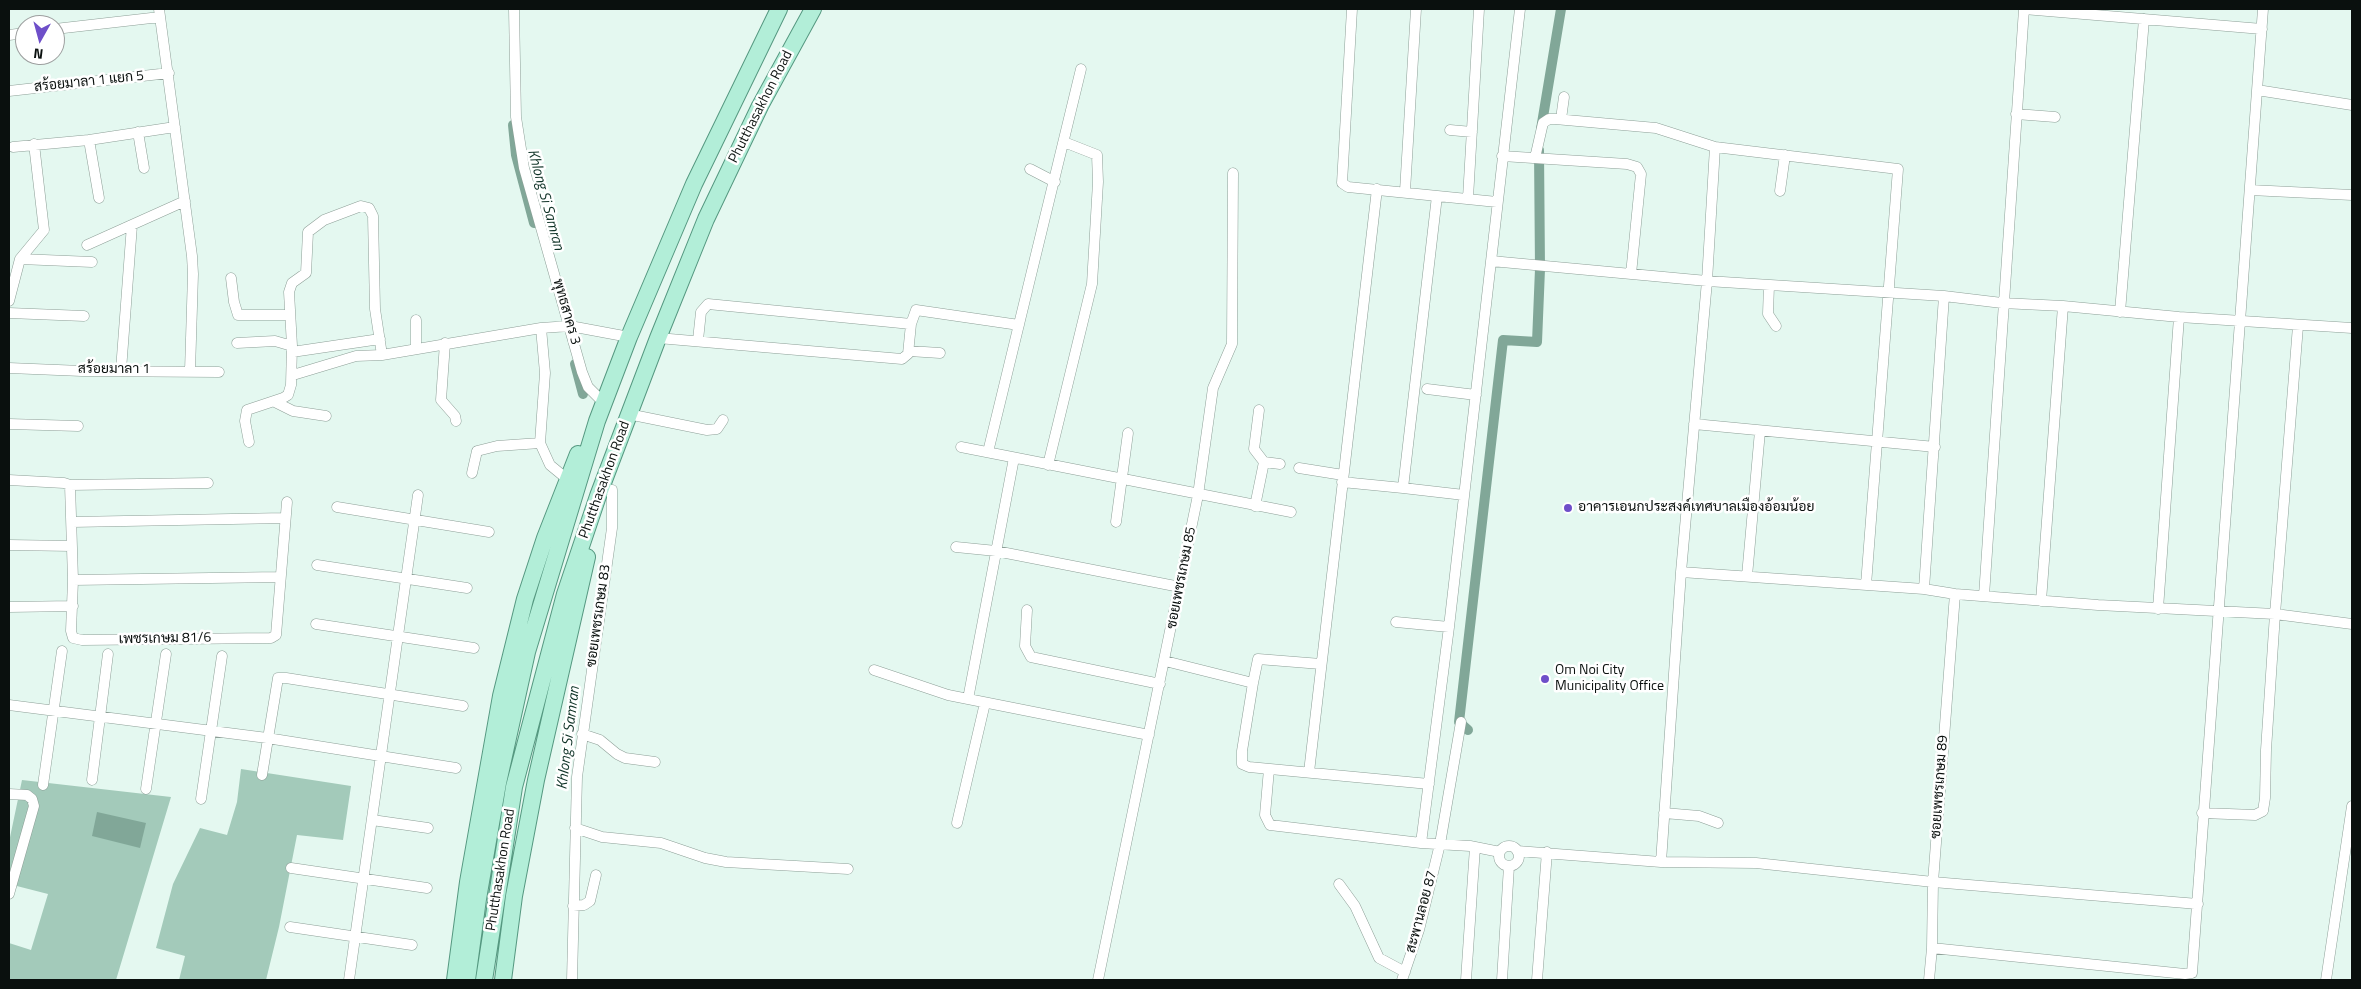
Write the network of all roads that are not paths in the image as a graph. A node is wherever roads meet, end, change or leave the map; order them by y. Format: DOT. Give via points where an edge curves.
graph roads {
  1 [pos="514,9"];
  2 [pos="816,9"];
  3 [pos="1352,9"];
  4 [pos="1416,9"];
  5 [pos="1479,9"];
  6 [pos="1520,9"];
  7 [pos="2024,9"];
  8 [pos="2263,9"];
  9 [pos="776,11"];
  10 [pos="160,13"];
  11 [pos="2144,19"];
  12 [pos="65,27"];
  13 [pos="2262,29"];
  14 [pos="1081,69"];
  15 [pos="169,73"];
  16 [pos="9,90"];
  17 [pos="2257,90"];
  18 [pos="1564,97"];
  19 [pos="2352,105"];
  20 [pos="2016,114"];
  21 [pos="2055,117"];
  22 [pos="1561,120"];
  23 [pos="175,127"];
  24 [pos="1450,130"];
  25 [pos="138,132"];
  26 [pos="1472,132"];
  27 [pos="89,140"];
  28 [pos="1064,142"];
  29 [pos="34,144"];
  30 [pos="1716,146"];
  31 [pos="13,147"];
  32 [pos="1784,154"];
  33 [pos="1502,156"];
  34 [pos="1535,158"];
  35 [pos="144,168"];
  36 [pos="1030,169"];
  37 [pos="1233,173"];
  38 [pos="1055,182"];
  39 [pos="1377,189"];
  40 [pos="2250,190"];
  41 [pos="1780,191"];
  42 [pos="1405,192"];
  43 [pos="2352,195"];
  44 [pos="1437,196"];
  45 [pos="99,198"];
  46 [pos="1468,198"];
  47 [pos="185,201"];
  48 [pos="1496,202"];
  49 [pos="132,225"];
  50 [pos="87,245"];
  51 [pos="20,260"];
  52 [pos="1491,261"];
  53 [pos="92,262"];
  54 [pos="1631,274"];
  55 [pos="231,278"];
  56 [pos="1707,281"];
  57 [pos="1769,285"];
  58 [pos="1887,293"];
  59 [pos="1944,296"];
  60 [pos="9,300"];
  61 [pos="2002,303"];
  62 [pos="2063,306"];
  63 [pos="2120,312"];
  64 [pos="9,313"];
  65 [pos="84,316"];
  66 [pos="289,316"];
  67 [pos="2180,317"];
  68 [pos="416,320"];
  69 [pos="2240,321"];
  70 [pos="911,324"];
  71 [pos="1019,325"];
  72 [pos="570,326"];
  73 [pos="1776,326"];
  74 [pos="2298,326"];
  75 [pos="546,327"];
  76 [pos="2352,328"];
  77 [pos="629,337"];
  78 [pos="658,338"];
  79 [pos="380,339"];
  80 [pos="698,340"];
  81 [pos="237,343"];
  82 [pos="445,343"];
  83 [pos="416,348"];
  84 [pos="292,349"];
  85 [pos="319,349"];
  86 [pos="909,351"];
  87 [pos="382,354"];
  88 [pos="940,354"];
  89 [pos="329,364"];
  90 [pos="9,368"];
  91 [pos="121,370"];
  92 [pos="190,371"];
  93 [pos="219,372"];
  94 [pos="293,375"];
  95 [pos="1427,389"];
  96 [pos="1476,395"];
  97 [pos="275,402"];
  98 [pos="604,403"];
  99 [pos="1259,410"];
  100 [pos="628,414"];
  101 [pos="326,416"];
  102 [pos="722,420"];
  103 [pos="456,421"];
  104 [pos="597,421"];
  105 [pos="9,424"];
  106 [pos="1694,424"];
  107 [pos="78,426"];
  108 [pos="1760,431"];
  109 [pos="1128,433"];
  110 [pos="249,442"];
  111 [pos="1877,442"];
  112 [pos="540,443"];
  113 [pos="961,447"];
  114 [pos="1935,447"];
  115 [pos="988,452"];
  116 [pos="1014,458"];
  117 [pos="1264,462"];
  118 [pos="1280,464"];
  119 [pos="1048,465"];
  120 [pos="1299,468"];
  121 [pos="472,473"];
  122 [pos="1343,478"];
  123 [pos="567,479"];
  124 [pos="1121,479"];
  125 [pos="9,480"];
  126 [pos="208,483"];
  127 [pos="70,486"];
  128 [pos="1403,488"];
  129 [pos="604,492"];
  130 [pos="418,495"];
  131 [pos="1198,495"];
  132 [pos="1464,495"];
  133 [pos="287,502"];
  134 [pos="1255,506"];
  135 [pos="336,507"];
  136 [pos="1291,512"];
  137 [pos="285,518"];
  138 [pos="416,521"];
  139 [pos="72,522"];
  140 [pos="1116,522"];
  141 [pos="488,532"];
  142 [pos="9,546"];
  143 [pos="72,546"];
  144 [pos="956,546"];
  145 [pos="996,551"];
  146 [pos="317,565"];
  147 [pos="1681,572"];
  148 [pos="1747,576"];
  149 [pos="280,577"];
  150 [pos="406,579"];
  151 [pos="73,580"];
  152 [pos="1866,584"];
  153 [pos="1180,587"];
  154 [pos="467,588"];
  155 [pos="1924,589"];
  156 [pos="1954,594"];
  157 [pos="1984,596"];
  158 [pos="2041,601"];
  159 [pos="72,606"];
  160 [pos="9,607"];
  161 [pos="2158,608"];
  162 [pos="1027,610"];
  163 [pos="2219,611"];
  164 [pos="2275,614"];
  165 [pos="1396,622"];
  166 [pos="316,624"];
  167 [pos="2352,624"];
  168 [pos="1449,627"];
  169 [pos="398,636"];
  170 [pos="474,648"];
  171 [pos="62,650"];
  172 [pos="108,654"];
  173 [pos="166,654"];
  174 [pos="222,656"];
  175 [pos="1165,661"];
  176 [pos="1321,664"];
  177 [pos="874,670"];
  178 [pos="1253,683"];
  179 [pos="1160,684"];
  180 [pos="390,694"];
  181 [pos="968,699"];
  182 [pos="985,703"];
  183 [pos="9,705"];
  184 [pos="463,706"];
  185 [pos="54,712"];
  186 [pos="100,715"];
  187 [pos="1461,722"];
  188 [pos="156,723"];
  189 [pos="212,731"];
  190 [pos="582,734"];
  191 [pos="1149,735"];
  192 [pos="267,738"];
  193 [pos="381,756"];
  194 [pos="654,762"];
  195 [pos="456,768"];
  196 [pos="1270,769"];
  197 [pos="1309,772"];
  198 [pos="262,775"];
  199 [pos="92,780"];
  200 [pos="43,784"];
  201 [pos="1429,784"];
  202 [pos="506,785"];
  203 [pos="146,789"];
  204 [pos="9,794"];
  205 [pos="201,799"];
  206 [pos="2352,806"];
  207 [pos="1664,813"];
  208 [pos="2202,813"];
  209 [pos="372,820"];
  210 [pos="957,823"];
  211 [pos="1718,823"];
  212 [pos="428,828"];
  213 [pos="575,828"];
  214 [pos="1421,843"];
  215 [pos="1440,844"];
  216 [pos="1475,847"];
  217 [pos="1517,851"];
  218 [pos="1500,852"];
  219 [pos="1547,852"];
  220 [pos="1661,862"];
  221 [pos="1509,866"];
  222 [pos="291,868"];
  223 [pos="848,869"];
  224 [pos="596,875"];
  225 [pos="363,878"];
  226 [pos="1933,882"];
  227 [pos="1339,884"];
  228 [pos="427,888"];
  229 [pos="9,894"];
  230 [pos="2198,904"];
  231 [pos="573,906"];
  232 [pos="290,928"];
  233 [pos="355,937"];
  234 [pos="412,944"];
  235 [pos="1932,948"];
  236 [pos="1405,978"];
  237 [pos="349,980"];
  238 [pos="455,980"];
  239 [pos="467,980"];
  240 [pos="484,980"];
  241 [pos="503,980"];
  242 [pos="572,980"];
  243 [pos="1098,980"];
  244 [pos="1466,980"];
  245 [pos="1502,980"];
  246 [pos="1537,980"];
  247 [pos="1929,980"];
  248 [pos="2326,980"];
  1 -- 72 [label="street, พุทธสาคร 3" via="519,141"];
  2 -- 78 [label="main road, Phutthasakhon Road" via="799,34 728,170"];
  3 -- 39 [label="street" via="1341,179 1346,186"];
  4 -- 42 [label="street"];
  5 -- 26 [label="street"];
  6 -- 33 [label="street"];
  7 -- 11 [label="street"];
  7 -- 20 [label="street"];
  8 -- 13 [label="street"];
  9 -- 77 [label="main road, Phutthasakhon Road" via="694,184"];
  10 -- 12 [label="street"];
  10 -- 15 [label="street"];
  11 -- 13 [label="street"];
  11 -- 63 [label="street"];
  13 -- 17 [label="street"];
  14 -- 28 [label="street"];
  15 -- 16 [label="street, สร้อยมาลา 1 แยก 5"];
  15 -- 23 [label="street"];
  17 -- 19 [label="street"];
  17 -- 40 [label="street"];
  18 -- 22 [label="street"];
  20 -- 21 [label="street"];
  20 -- 61 [label="street"];
  22 -- 30 [label="street" via="1656,128"];
  22 -- 34 [label="street" via="1549,119 1543,123"];
  23 -- 25 [label="street"];
  23 -- 47 [label="street"];
  24 -- 26 [label="street"];
  25 -- 27 [label="street"];
  25 -- 35 [label="street"];
  26 -- 46 [label="street"];
  27 -- 29 [label="street"];
  27 -- 45 [label="street"];
  28 -- 38 [label="street"];
  28 -- 119 [label="street" via="1097,155 1098,182 1092,284"];
  29 -- 31 [label="street"];
  29 -- 51 [label="street" via="44,230"];
  30 -- 32 [label="street"];
  30 -- 56 [label="street"];
  32 -- 41 [label="street"];
  32 -- 58 [label="street" via="1898,169"];
  33 -- 34 [label="street"];
  33 -- 48 [label="street"];
  34 -- 54 [label="street" via="1637,167 1641,174"];
  36 -- 38 [label="street"];
  37 -- 131 [label="street, ซอยเพชรเกษม 85" via="1232,344 1213,388"];
  38 -- 71 [label="street"];
  39 -- 42 [label="street"];
  39 -- 122 [label="street"];
  40 -- 43 [label="street"];
  40 -- 69 [label="street"];
  42 -- 44 [label="street"];
  44 -- 46 [label="street"];
  44 -- 128 [label="street"];
  46 -- 48 [label="street"];
  47 -- 49 [label="street"];
  47 -- 92 [label="street" via="193,274"];
  48 -- 52 [label="street"];
  49 -- 50 [label="street"];
  49 -- 91 [label="street"];
  51 -- 53 [label="street"];
  51 -- 60 [label="street"];
  52 -- 54 [label="street"];
  52 -- 96 [label="street"];
  54 -- 56 [label="street"];
  55 -- 66 [label="street" via="238,316"];
  56 -- 57 [label="street"];
  56 -- 106 [label="street"];
  57 -- 58 [label="street"];
  57 -- 73 [label="street" via="1768,314"];
  58 -- 59 [label="street"];
  58 -- 111 [label="street"];
  59 -- 61 [label="street"];
  59 -- 114 [label="street"];
  61 -- 62 [label="street"];
  61 -- 157 [label="street"];
  62 -- 63 [label="street"];
  62 -- 158 [label="street"];
  63 -- 67 [label="street"];
  64 -- 65 [label="street"];
  66 -- 79 [label="street" via="290,286 306,273 308,232 324,220 366,206 373,216 375,309"];
  66 -- 84 [label="street"];
  67 -- 69 [label="street"];
  67 -- 161 [label="street"];
  68 -- 83 [label="street"];
  69 -- 74 [label="street"];
  69 -- 163 [label="street"];
  70 -- 71 [label="street" via="914,312 919,309"];
  70 -- 80 [label="street" via="708,304 701,312"];
  70 -- 86 [label="street"];
  71 -- 115 [label="street"];
  72 -- 75 [label="street"];
  72 -- 77 [label="street"];
  72 -- 98 [label="street, พุทธสาคร 3" via="588,387"];
  74 -- 76 [label="street"];
  74 -- 164 [label="street"];
  75 -- 82 [label="street"];
  75 -- 112 [label="street"];
  77 -- 98 [label="main road, Phutthasakhon Road"];
  78 -- 80 [label="street"];
  78 -- 100 [label="main road, Phutthasakhon Road"];
  79 -- 85 [label="street"];
  79 -- 87 [label="street"];
  80 -- 86 [label="street" via="902,359"];
  81 -- 84 [label="street" via="275,341"];
  82 -- 83 [label="street"];
  82 -- 103 [label="street" via="441,400"];
  83 -- 87 [label="street"];
  84 -- 85 [label="street"];
  84 -- 94 [label="street"];
  85 -- 89 [label="street"];
  86 -- 88 [label="street"];
  87 -- 89 [label="street" via="356,356"];
  89 -- 94 [label="street"];
  90 -- 91 [label="street, สร้อยมาลา 1"];
  91 -- 92 [label="street, สร้อยมาลา 1"];
  92 -- 93 [label="street, สร้อยมาลา 1"];
  94 -- 97 [label="street" via="288,395"];
  95 -- 96 [label="street"];
  96 -- 132 [label="street"];
  97 -- 101 [label="street" via="293,411"];
  97 -- 110 [label="street" via="247,410 245,421"];
  98 -- 104 [label="main road, Phutthasakhon Road"];
  99 -- 117 [label="street" via="1254,448"];
  100 -- 102 [label="street" via="707,430 717,429"];
  100 -- 129 [label="main road, Phutthasakhon Road"];
  104 -- 123 [label="main road"];
  104 -- 202 [label="main road, Phutthasakhon Road" via="527,652"];
  105 -- 107 [label="street"];
  106 -- 108 [label="street"];
  106 -- 147 [label="street"];
  108 -- 111 [label="street"];
  108 -- 148 [label="street"];
  109 -- 124 [label="street"];
  111 -- 114 [label="street"];
  111 -- 152 [label="street"];
  112 -- 121 [label="street" via="477,451"];
  112 -- 123 [label="street" via="550,465"];
  113 -- 115 [label="street"];
  114 -- 155 [label="street"];
  115 -- 116 [label="street"];
  116 -- 119 [label="street"];
  116 -- 145 [label="street"];
  117 -- 118 [label="street"];
  117 -- 134 [label="street"];
  119 -- 124 [label="street"];
  120 -- 122 [label="street"];
  122 -- 128 [label="street"];
  122 -- 176 [label="street"];
  123 -- 238 [label="main road" via="525,599 501,696 484,778"];
  124 -- 131 [label="street"];
  124 -- 140 [label="street"];
  125 -- 127 [label="street"];
  126 -- 127 [label="street"];
  127 -- 139 [label="street, เพชรเกษม 81/6"];
  128 -- 132 [label="street"];
  129 -- 190 [label="street, ซอยเพชรเกษม 83" via="612,528"];
  129 -- 202 [label="main road, Phutthasakhon Road" via="565,594"];
  129 -- 241 [label="main road" via="536,780 514,896"];
  130 -- 138 [label="street"];
  131 -- 134 [label="street"];
  131 -- 153 [label="street, ซอยเพชรเกษม 85"];
  132 -- 168 [label="street"];
  133 -- 137 [label="street, เพชรเกษม 81/6"];
  134 -- 136 [label="street"];
  135 -- 138 [label="street"];
  137 -- 139 [label="street"];
  137 -- 149 [label="street, เพชรเกษม 81/6"];
  138 -- 141 [label="street"];
  138 -- 150 [label="street"];
  139 -- 143 [label="street, เพชรเกษม 81/6"];
  142 -- 143 [label="street"];
  143 -- 151 [label="street, เพชรเกษม 81/6"];
  144 -- 145 [label="street"];
  145 -- 153 [label="street"];
  145 -- 181 [label="street"];
  146 -- 150 [label="street"];
  147 -- 148 [label="street"];
  147 -- 207 [label="street"];
  148 -- 152 [label="street"];
  149 -- 151 [label="street"];
  149 -- 159 [label="street, เพชรเกษม 81/6" via="277,632 271,638 82,640 73,638"];
  150 -- 154 [label="street"];
  150 -- 169 [label="street"];
  151 -- 159 [label="street, เพชรเกษม 81/6"];
  152 -- 155 [label="street"];
  153 -- 175 [label="street, ซอยเพชรเกษม 85"];
  155 -- 156 [label="street"];
  156 -- 157 [label="street"];
  156 -- 226 [label="street, ซอยเพชรเกษม 89"];
  157 -- 158 [label="street"];
  158 -- 161 [label="street"];
  159 -- 160 [label="street"];
  161 -- 163 [label="street"];
  162 -- 179 [label="street" via="1025,646 1031,657"];
  163 -- 164 [label="street"];
  163 -- 208 [label="street"];
  164 -- 167 [label="street"];
  164 -- 208 [label="street" via="2263,811 2255,815"];
  165 -- 168 [label="street"];
  166 -- 169 [label="street"];
  168 -- 201 [label="street"];
  169 -- 170 [label="street"];
  169 -- 180 [label="street"];
  171 -- 185 [label="street"];
  172 -- 186 [label="street"];
  173 -- 188 [label="street"];
  174 -- 189 [label="street"];
  175 -- 178 [label="street"];
  175 -- 179 [label="street, ซอยเพชรเกษม 85"];
  176 -- 178 [label="street" via="1261,658"];
  176 -- 197 [label="street"];
  177 -- 181 [label="street"];
  178 -- 196 [label="street" via="1242,764"];
  179 -- 191 [label="street, ซอยเพชรเกษม 85"];
  180 -- 184 [label="street"];
  180 -- 192 [label="street" via="281,677 276,682"];
  180 -- 193 [label="street"];
  181 -- 182 [label="street"];
  182 -- 191 [label="street"];
  182 -- 210 [label="street"];
  183 -- 185 [label="street"];
  185 -- 186 [label="street"];
  185 -- 200 [label="street"];
  186 -- 188 [label="street"];
  186 -- 199 [label="street"];
  187 -- 215 [label="street, สะพานลอย 87"];
  188 -- 189 [label="street"];
  188 -- 203 [label="street"];
  189 -- 192 [label="street"];
  189 -- 205 [label="street"];
  190 -- 194 [label="street" via="600,740 625,758"];
  190 -- 213 [label="street, ซอยเพชรเกษม 83"];
  191 -- 243 [label="street, ซอยเพชรเกษม 85"];
  192 -- 193 [label="street"];
  192 -- 198 [label="street"];
  193 -- 195 [label="street"];
  193 -- 209 [label="street"];
  196 -- 197 [label="street"];
  196 -- 214 [label="street" via="1265,816 1270,825"];
  197 -- 201 [label="street"];
  201 -- 214 [label="street"];
  202 -- 239 [label="main road, Phutthasakhon Road" via="478,899"];
  202 -- 240 [label="main road, Phutthasakhon Road"];
  204 -- 229 [label="street" via="27,795 34,806"];
  206 -- 248 [label="street"];
  207 -- 211 [label="street" via="1699,816"];
  207 -- 220 [label="street"];
  208 -- 230 [label="street"];
  209 -- 212 [label="street"];
  209 -- 225 [label="street"];
  213 -- 223 [label="street" via="602,837 661,844 726,862"];
  213 -- 231 [label="street, ซอยเพชรเกษม 83"];
  214 -- 215 [label="street"];
  215 -- 216 [label="street"];
  215 -- 236 [label="street, สะพานลอย 87"];
  216 -- 218 [label="street"];
  216 -- 244 [label="street"];
  217 -- 218 [label="street" via="1508,846"];
  217 -- 219 [label="street"];
  217 -- 221 [label="street" via="1517,862"];
  218 -- 221 [label="street" via="1501,862"];
  219 -- 220 [label="street"];
  219 -- 246 [label="street"];
  220 -- 226 [label="street" via="1756,864"];
  221 -- 245 [label="street"];
  222 -- 225 [label="street"];
  224 -- 231 [label="street" via="590,901"];
  225 -- 228 [label="street"];
  225 -- 233 [label="street"];
  226 -- 230 [label="street"];
  226 -- 235 [label="street, ซอยเพชรเกษม 89"];
  227 -- 236 [label="street" via="1355,906 1379,958"];
  230 -- 235 [label="street" via="2192,973 2189,974"];
  231 -- 242 [label="street, ซอยเพชรเกษม 83"];
  232 -- 233 [label="street"];
  233 -- 234 [label="street"];
  233 -- 237 [label="street"];
  235 -- 247 [label="street, ซอยเพชรเกษม 89"];
}
